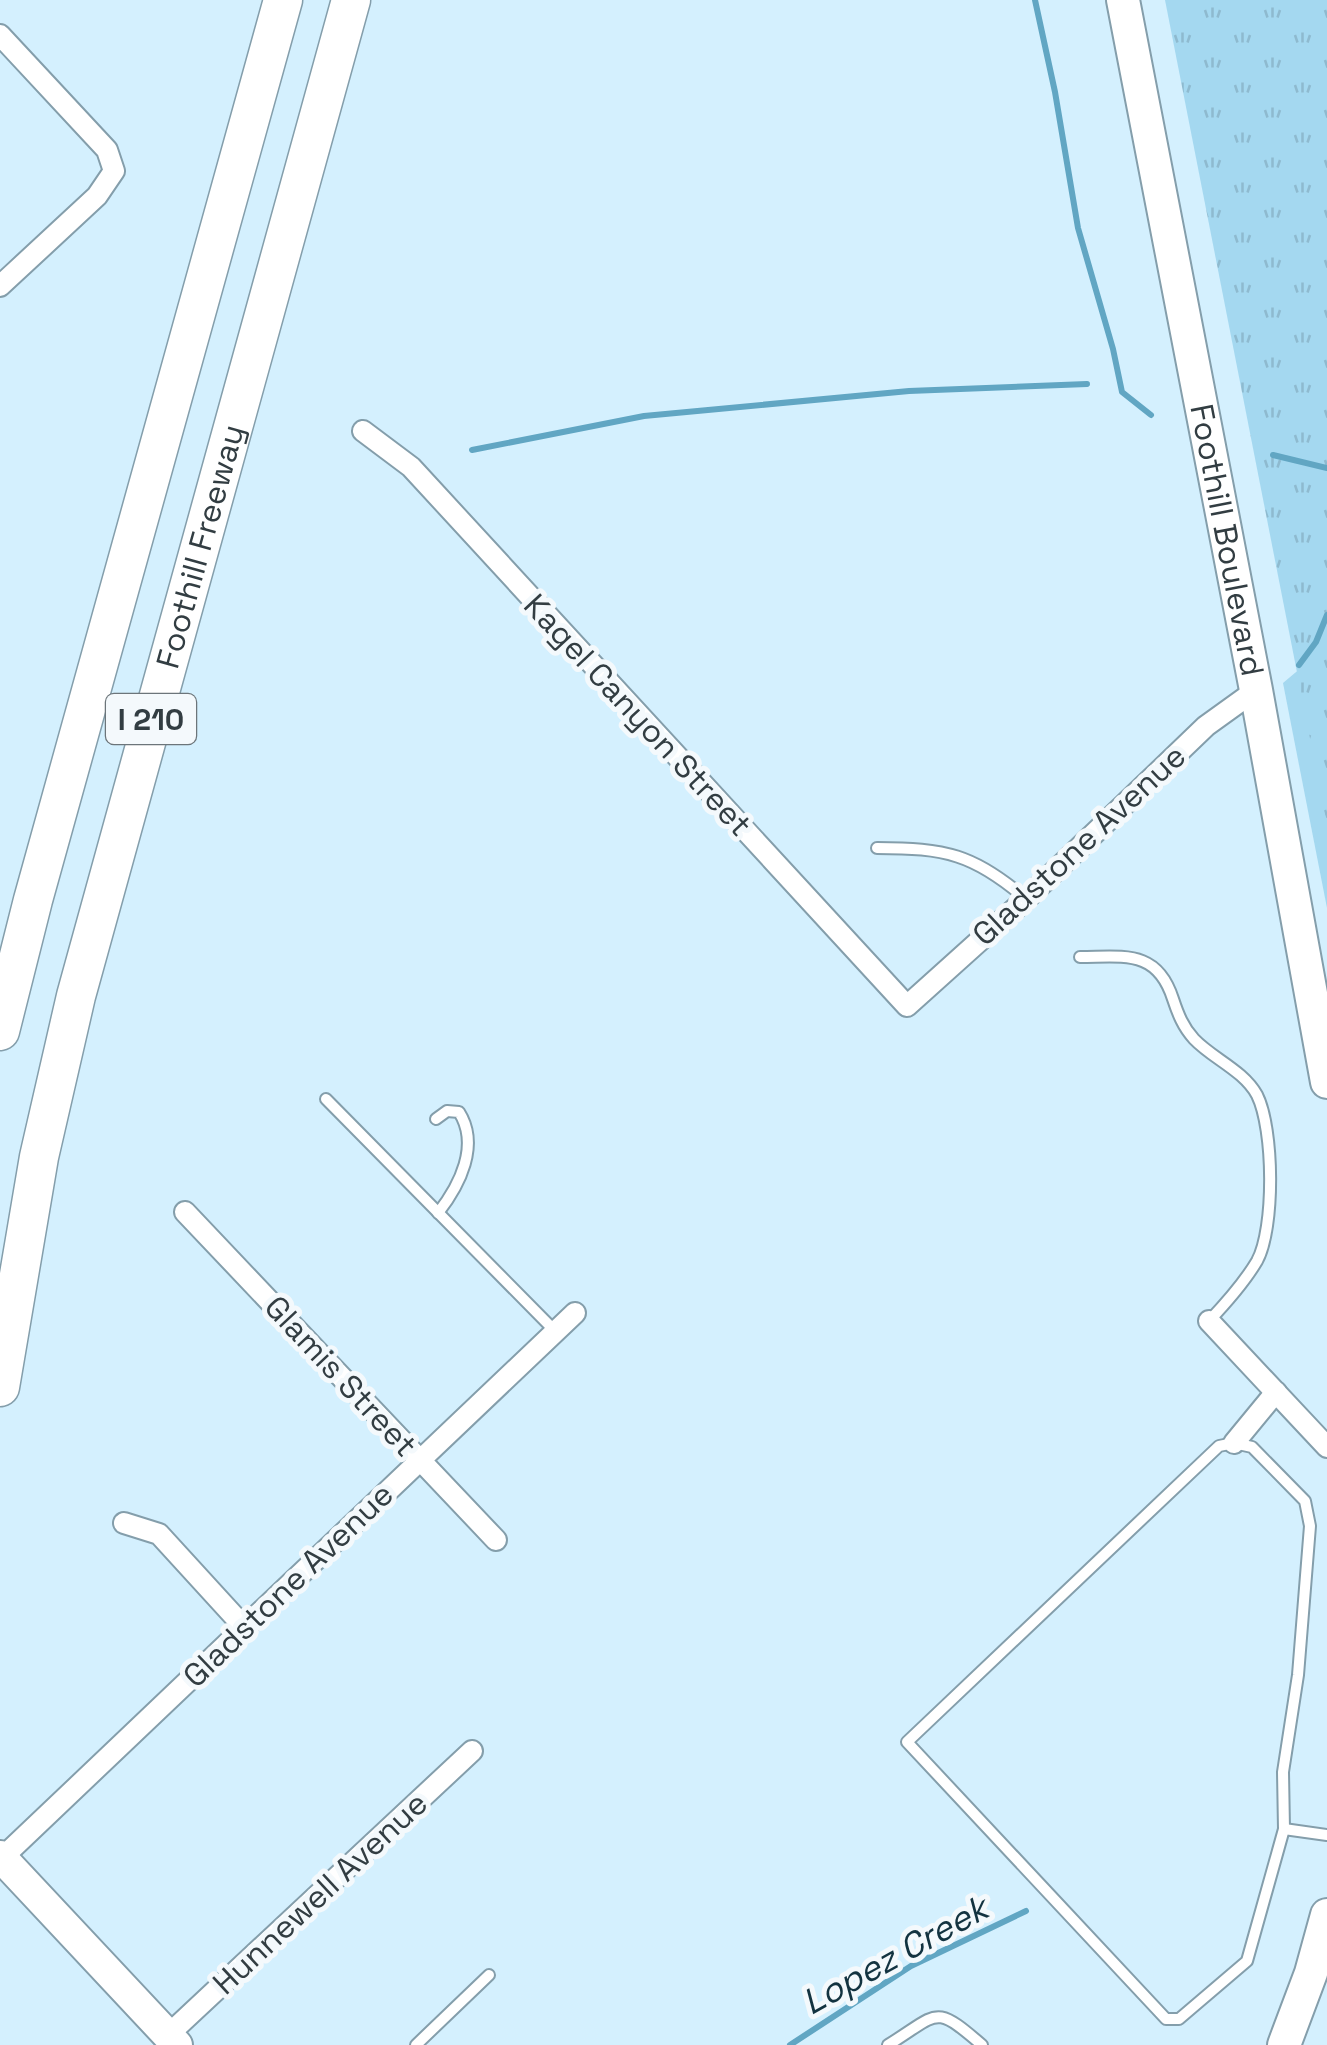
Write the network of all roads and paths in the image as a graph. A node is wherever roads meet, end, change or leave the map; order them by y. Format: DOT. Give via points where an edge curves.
graph roads {
  1 [pos="282,0"];
  2 [pos="351,0"];
  3 [pos="376,0"];
  4 [pos="1123,0"];
  5 [pos="0,35"];
  6 [pos="335,59"];
  7 [pos="0,286"];
  8 [pos="363,431"];
  9 [pos="1256,690"];
  10 [pos="877,848"];
  11 [pos="1026,898"];
  12 [pos="1080,957"];
  13 [pos="906,1006"];
  14 [pos="0,1031"];
  15 [pos="1327,1082"];
  16 [pos="326,1099"];
  17 [pos="436,1119"];
  18 [pos="185,1212"];
  19 [pos="438,1213"];
  20 [pos="574,1313"];
  21 [pos="1210,1321"];
  22 [pos="555,1331"];
  23 [pos="0,1387"];
  24 [pos="1276,1392"];
  25 [pos="1234,1443"];
  26 [pos="1327,1447"];
  27 [pos="420,1459"];
  28 [pos="124,1523"];
  29 [pos="496,1540"];
  30 [pos="244,1627"];
  31 [pos="472,1751"];
  32 [pos="1284,1829"];
  33 [pos="1327,1835"];
  34 [pos="1,1857"];
  35 [pos="1327,1914"];
  36 [pos="489,1975"];
  37 [pos="172,2040"];
  38 [pos="416,2045"];
  39 [pos="888,2045"];
  40 [pos="982,2045"];
  41 [pos="1284,2045"];
  1 -- 14 [label="highway, Foothill Freeway / I 210"];
  2 -- 6 [label="highway, Foothill Freeway / I 210"];
  3 -- 6 [label="highway"];
  4 -- 9 [label="main road, Foothill Boulevard"];
  5 -- 7 [label="street" via="107,150 114,171 97,196"];
  6 -- 23 [label="highway, Foothill Freeway / I 210" via="76,996"];
  8 -- 13 [label="street, Kagel Canyon Street" via="411,467"];
  9 -- 11 [label="street, Gladstone Avenue" via="1206,726"];
  9 -- 15 [label="main road, Foothill Boulevard"];
  10 -- 11 [label="lane" via="926,848 969,859"];
  11 -- 13 [label="street, Gladstone Avenue"];
  12 -- 21 [label="lane" via="1150,962 1167,981 1192,1037 1258,1096 1269,1156 1263,1240 1259,1257"];
  16 -- 19 [label="lane"];
  17 -- 19 [label="lane" via="459,1112 467,1124 465,1167"];
  18 -- 27 [label="street, Glamis Street"];
  19 -- 22 [label="lane"];
  20 -- 22 [label="street, Gladstone Avenue"];
  21 -- 24 [label="street"];
  22 -- 27 [label="street, Gladstone Avenue"];
  24 -- 25 [label="street"];
  24 -- 26 [label="street"];
  25 -- 32 [label="lane" via="1252,1447 1305,1501 1310,1526 1282,1772"];
  25 -- 32 [label="lane" via="1220,1446 907,1742 1166,2018 1178,2019 1247,1961"];
  27 -- 29 [label="street, Glamis Street"];
  27 -- 30 [label="street, Gladstone Avenue"];
  28 -- 30 [label="street" via="159,1534"];
  30 -- 34 [label="street, Gladstone Avenue"];
  31 -- 37 [label="street, Hunnewell Avenue"];
  32 -- 33 [label="lane"];
  34 -- 37 [label="street"];
  35 -- 41 [label="main road"];
  36 -- 38 [label="lane"];
  39 -- 40 [label="lane" via="937,2015 948,2016"];
}
